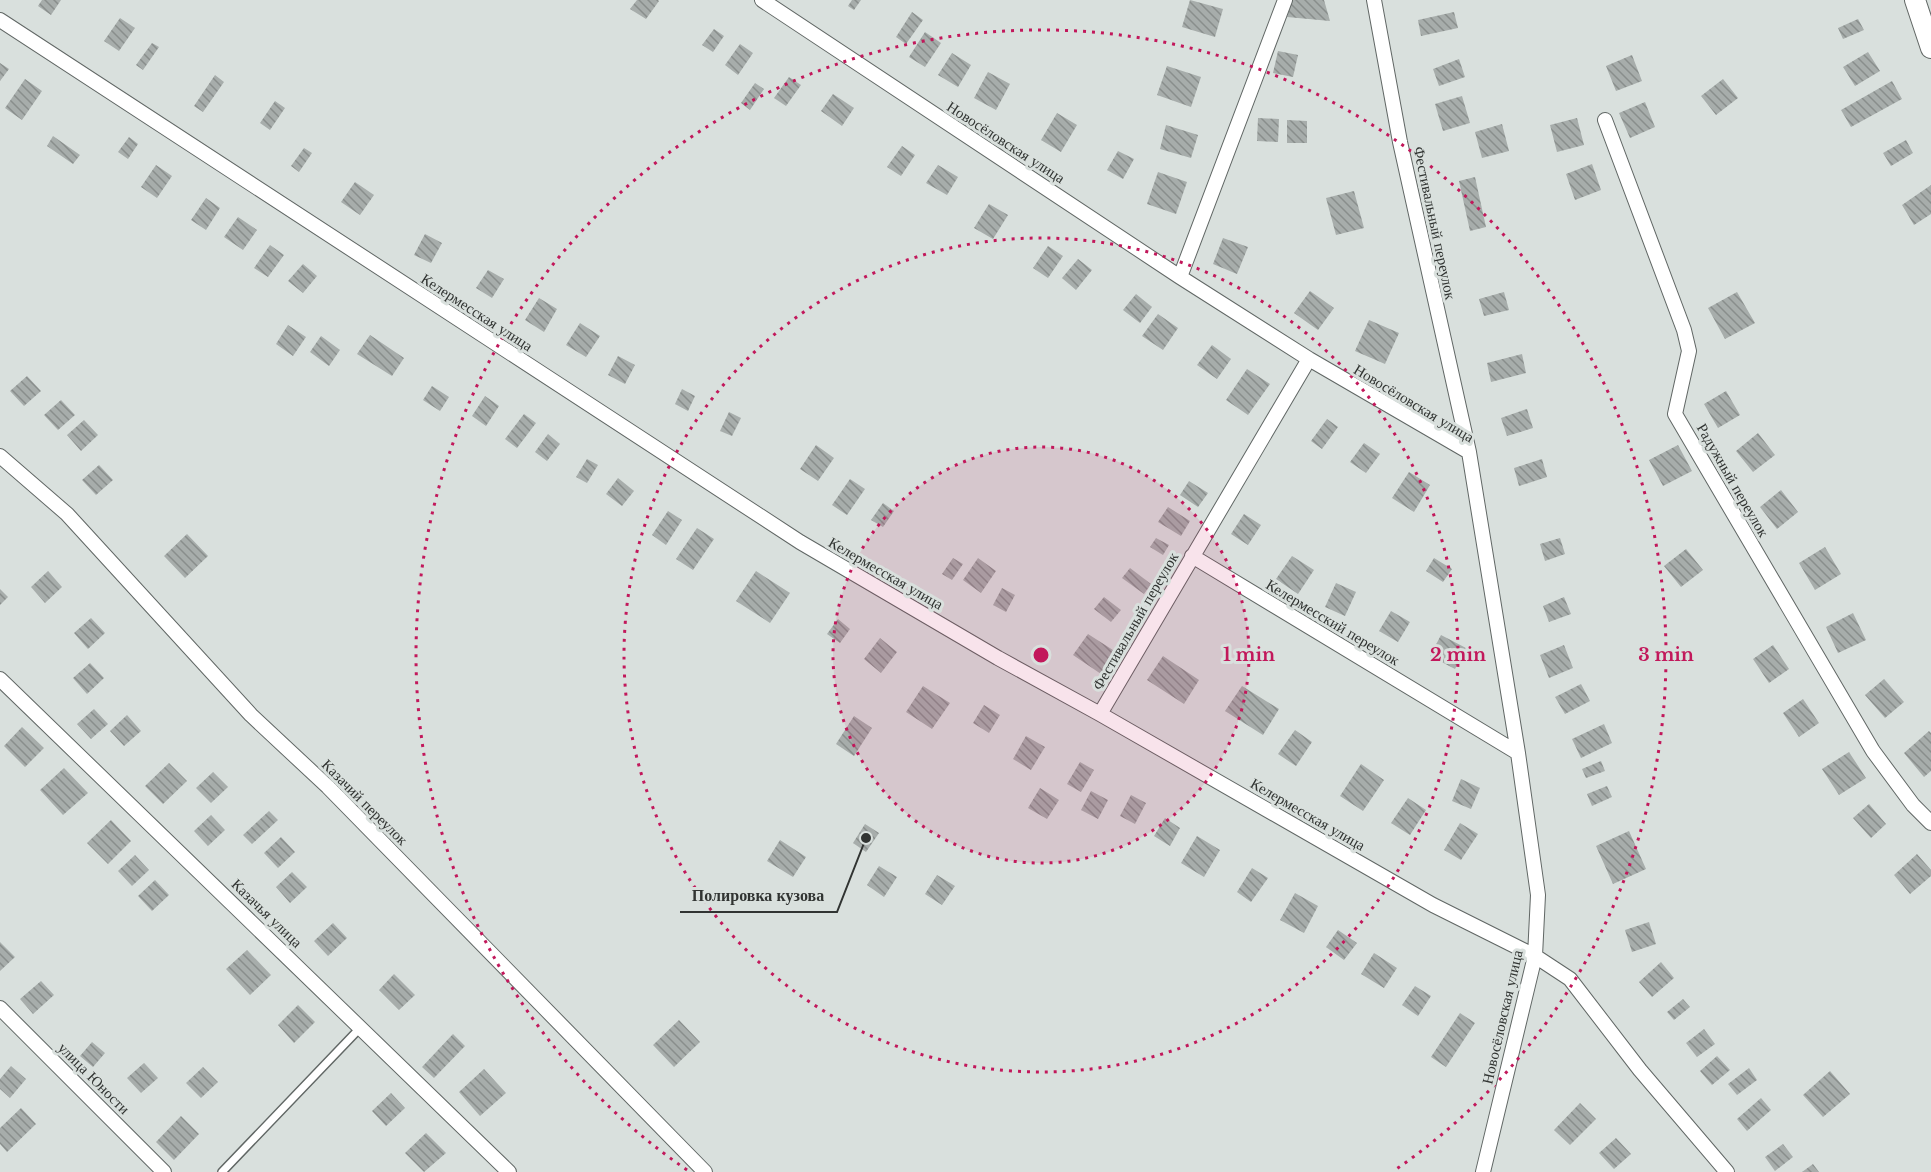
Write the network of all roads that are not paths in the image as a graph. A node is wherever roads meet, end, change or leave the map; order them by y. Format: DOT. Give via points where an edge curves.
graph roads {
  1 [pos="762,0"];
  2 [pos="1285,0"];
  3 [pos="1374,0"];
  4 [pos="1915,0"];
  5 [pos="0,20"];
  6 [pos="1931,48"];
  7 [pos="1605,120"];
  8 [pos="1180,277"];
  9 [pos="1309,359"];
  10 [pos="1469,452"];
  11 [pos="0,456"];
  12 [pos="1192,556"];
  13 [pos="0,679"];
  14 [pos="1100,714"];
  15 [pos="1518,753"];
  16 [pos="1931,823"];
  17 [pos="1535,956"];
  18 [pos="0,1008"];
  19 [pos="361,1027"];
  20 [pos="164,1172"];
  21 [pos="222,1172"];
  22 [pos="509,1172"];
  23 [pos="705,1172"];
  24 [pos="1483,1172"];
  25 [pos="1727,1172"];
  1 -- 8 [label="street, Новосёловская улица"];
  2 -- 8 [label="street"];
  3 -- 10 [label="street, Фестивальный переулок" via="1400,142"];
  4 -- 6 [label="street"];
  5 -- 14 [label="street, Келермесская улица" via="800,542"];
  7 -- 16 [label="street, Радужный переулок" via="1689,351 1675,414 1873,751"];
  8 -- 9 [label="street, Новосёловская улица"];
  9 -- 10 [label="street, Новосёловская улица"];
  9 -- 12 [label="street, Фестивальный переулок"];
  10 -- 15 [label="street, Новосёловская улица"];
  11 -- 23 [label="street, Казачий переулок" via="67,514 251,715 328,787"];
  12 -- 14 [label="street, Фестивальный переулок"];
  12 -- 15 [label="street, Келермесский переулок"];
  13 -- 19 [label="street, Казачья улица"];
  14 -- 17 [label="street, Келермесская улица" via="1433,905"];
  15 -- 17 [label="street, Новосёловская улица" via="1538,895"];
  17 -- 24 [label="street, Новосёловская улица"];
  17 -- 25 [label="street, Келермесская улица" via="1570,979 1640,1070"];
  18 -- 20 [label="street, улица Юности"];
  19 -- 21 [label="lane"];
  19 -- 22 [label="street, Казачья улица"];
}
